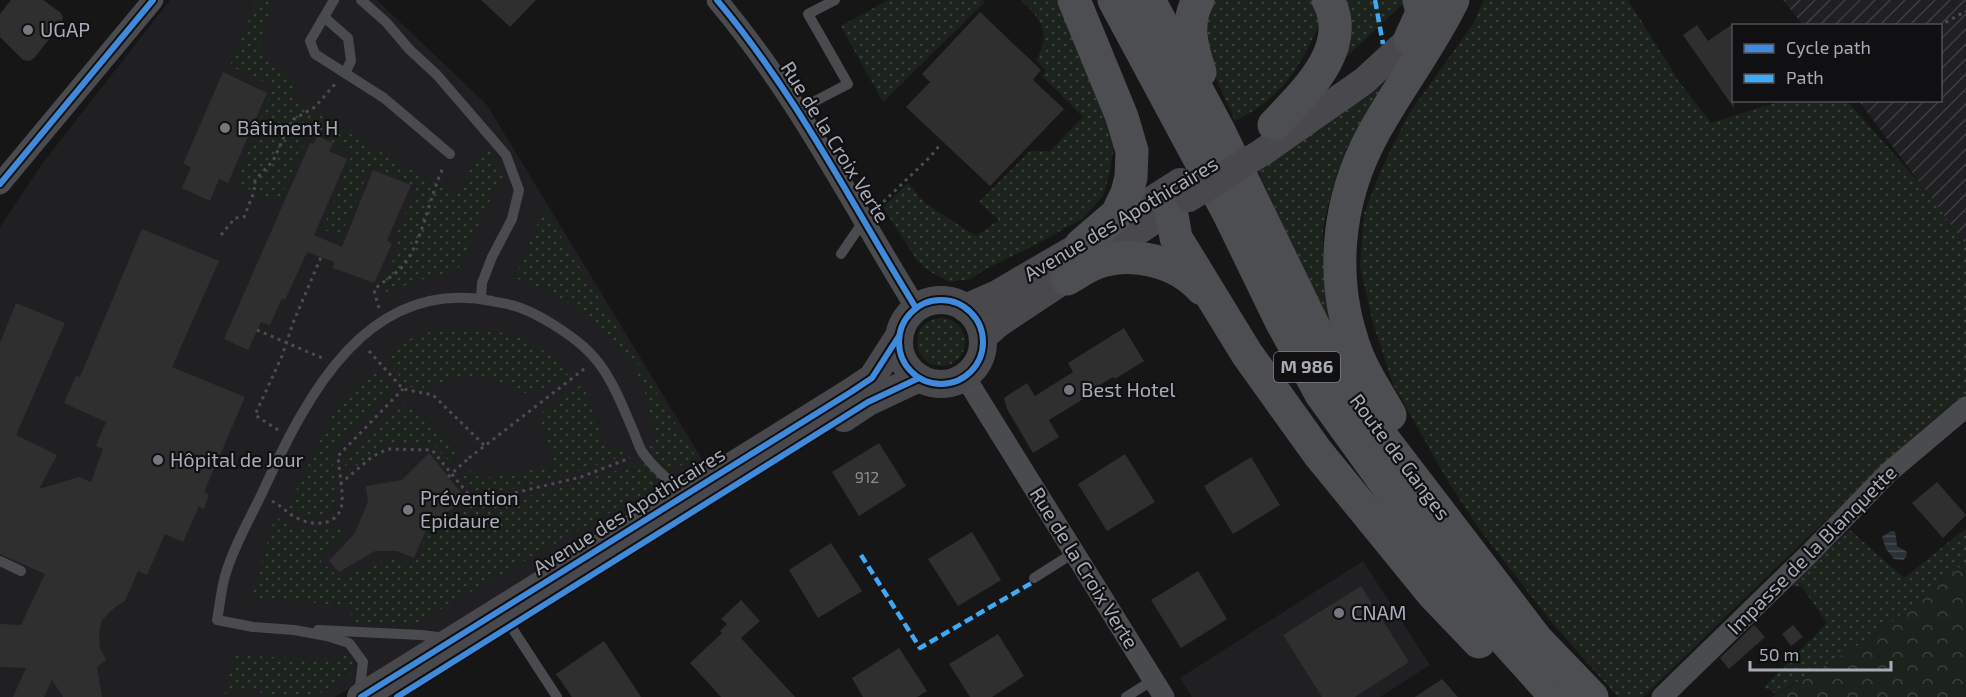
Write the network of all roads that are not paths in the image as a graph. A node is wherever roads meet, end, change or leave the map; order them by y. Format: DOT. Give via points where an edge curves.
graph roads {
  1 [pos="153,0"];
  2 [pos="334,0"];
  3 [pos="361,0"];
  4 [pos="717,0"];
  5 [pos="835,0"];
  6 [pos="1074,0"];
  7 [pos="1114,0"];
  8 [pos="1149,0"];
  9 [pos="1198,0"];
  10 [pos="1328,0"];
  11 [pos="1453,0"];
  12 [pos="1426,1"];
  13 [pos="324,17"];
  14 [pos="1410,39"];
  15 [pos="345,73"];
  16 [pos="798,110"];
  17 [pos="1218,129"];
  18 [pos="1263,139"];
  19 [pos="450,154"];
  20 [pos="0,184"];
  21 [pos="1181,195"];
  22 [pos="865,219"];
  23 [pos="1081,245"];
  24 [pos="841,254"];
  25 [pos="1067,279"];
  26 [pos="481,299"];
  27 [pos="1215,303"];
  28 [pos="916,308"];
  29 [pos="966,308"];
  30 [pos="899,336"];
  31 [pos="983,337"];
  32 [pos="919,378"];
  33 [pos="965,378"];
  34 [pos="1966,407"];
  35 [pos="685,495"];
  36 [pos="1446,519"];
  37 [pos="1075,552"];
  38 [pos="0,561"];
  39 [pos="21,571"];
  40 [pos="1034,578"];
  41 [pos="510,625"];
  42 [pos="294,630"];
  43 [pos="453,639"];
  44 [pos="1159,689"];
  45 [pos="350,697"];
  46 [pos="361,697"];
  47 [pos="397,697"];
  48 [pos="556,697"];
  49 [pos="1126,697"];
  50 [pos="1530,697"];
  51 [pos="1557,697"];
  52 [pos="1592,697"];
  53 [pos="1662,697"];
  1 -- 20 [label="street"];
  2 -- 13 [label="lane"];
  3 -- 26 [label="lane" via="437,75 506,155 519,190 512,219 482,283"];
  4 -- 16 [label="street, Rue de la Croix Verte" via="751,40"];
  5 -- 16 [label="lane" via="808,14 848,84"];
  6 -- 23 [label="main road" via="1132,151 1131,177 1118,214"];
  7 -- 51 [label="main road, Route de Ganges / M 986" via="1321,394 1474,606"];
  8 -- 17 [label="main road, Route de Ganges / M 986"];
  9 -- 17 [label="main road, M 986" via="1190,33"];
  10 -- 18 [label="main road" via="1335,36 1326,64"];
  11 -- 36 [label="main road" via="1373,135 1354,176 1339,242 1346,320 1358,356"];
  12 -- 14 [label="main road"];
  12 -- 18 [label="main road, Avenue des Apothicaires" via="1379,48"];
  13 -- 15 [label="lane" via="348,38 351,61"];
  13 -- 15 [label="lane" via="310,41 315,54"];
  14 -- 18 [label="main road, Avenue des Apothicaires" via="1364,81"];
  15 -- 19 [label="lane" via="384,98"];
  16 -- 22 [label="street, Rue de la Croix Verte"];
  17 -- 36 [label="main road, Route de Ganges / M 986" via="1331,362 1385,441"];
  18 -- 21 [label="main road, Avenue des Apothicaires, bridge"];
  21 -- 23 [label="main road, Avenue des Apothicaires"];
  21 -- 25 [label="main road, Avenue des Apothicaires"];
  21 -- 27 [label="main road" via="1176,238"];
  22 -- 24 [label="lane"];
  22 -- 28 [label="street, Rue de la Croix Verte"];
  23 -- 29 [label="main road, Avenue des Apothicaires"];
  25 -- 27 [label="main road" via="1097,263 1130,257 1163,263 1193,279"];
  25 -- 31 [label="main road, Avenue des Apothicaires" via="999,322"];
  26 -- 35 [label="lane" via="518,307 585,348 604,370 643,453"];
  26 -- 42 [label="lane" via="459,297 418,304 382,321 334,363 288,436 225,575 217,620"];
  27 -- 50 [label="main road, M 986" via="1318,453 1433,594"];
  28 -- 29 [label="main road" via="946,300"];
  28 -- 30 [label="main road, Avenue des Apothicaires"];
  29 -- 31 [label="main road" via="980,325"];
  30 -- 32 [label="main road" via="902,360"];
  30 -- 35 [label="main road, Avenue des Apothicaires" via="872,378"];
  31 -- 33 [label="main road" via="980,360"];
  32 -- 33 [label="main road" via="942,385"];
  32 -- 41 [label="main road, Avenue des Apothicaires" via="868,402"];
  33 -- 37 [label="street, Rue de la Croix Verte"];
  34 -- 53 [label="street, Impasse de la Blanquette" via="1888,472"];
  35 -- 43 [label="main road, Avenue des Apothicaires"];
  36 -- 52 [label="main road, Route de Ganges / M 986" via="1537,640"];
  37 -- 40 [label="lane"];
  37 -- 44 [label="street, Rue de la Croix Verte"];
  38 -- 39 [label="lane"];
  41 -- 47 [label="main road, Avenue des Apothicaires"];
  41 -- 48 [label="lane"];
  42 -- 43 [label="lane" via="336,629"];
  42 -- 45 [label="lane" via="349,643 363,662 360,686"];
  43 -- 46 [label="main road, Avenue des Apothicaires"];
  44 -- 49 [label="lane"];
}
